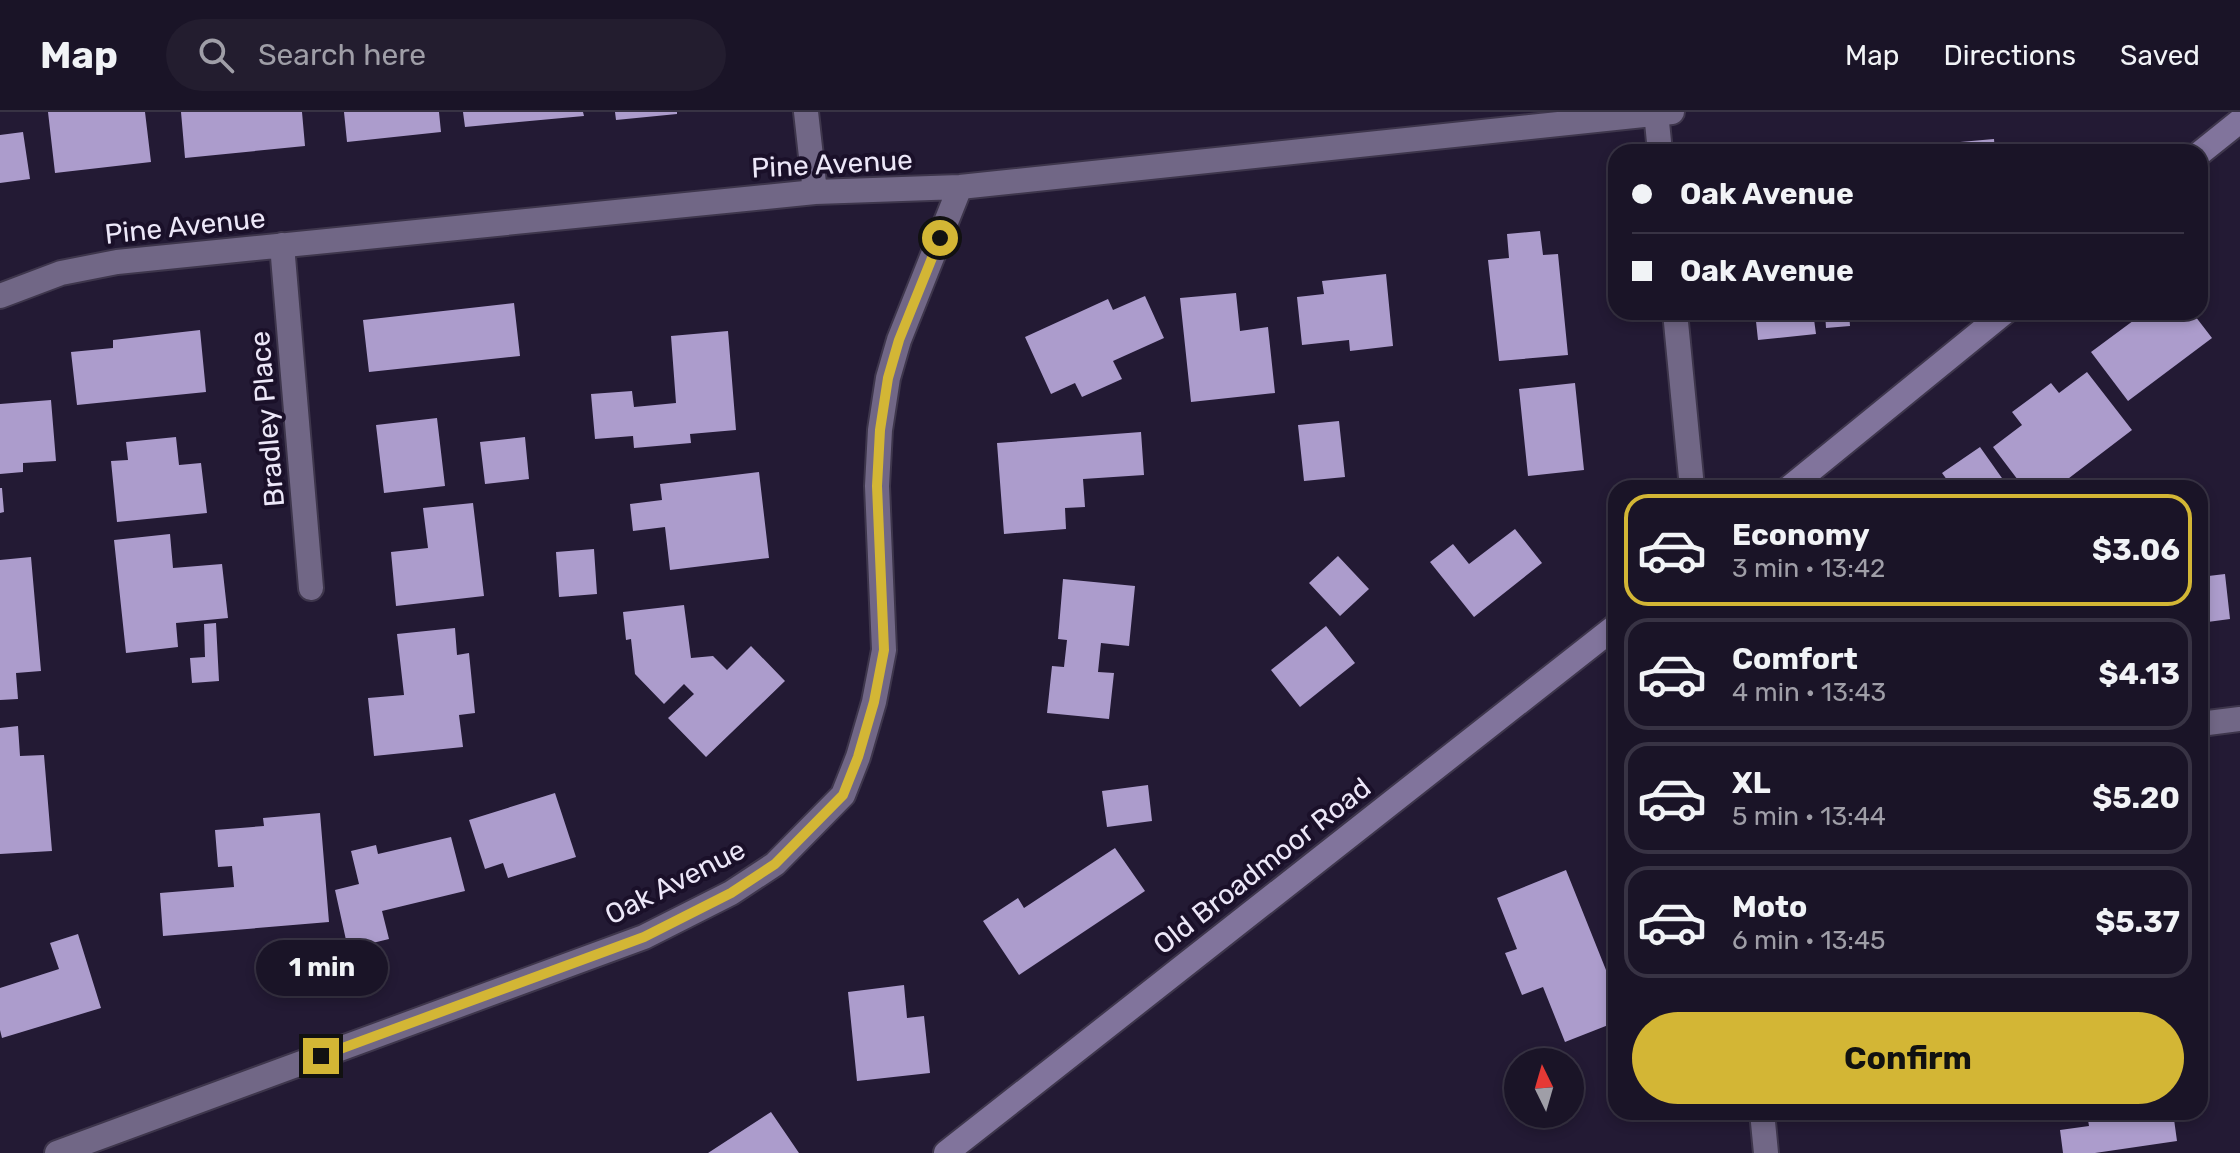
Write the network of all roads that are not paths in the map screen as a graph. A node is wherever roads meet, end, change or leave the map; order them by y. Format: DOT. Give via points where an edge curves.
graph roads {
  1 [pos="806,112"];
  2 [pos="1661,113"];
  3 [pos="2240,121"];
  4 [pos="1660,144"];
  5 [pos="2208,147"];
  6 [pos="960,187"];
  7 [pos="815,192"];
  8 [pos="282,245"];
  9 [pos="0,296"];
  10 [pos="1676,320"];
  11 [pos="1995,320"];
  12 [pos="1691,480"];
  13 [pos="1799,480"];
  14 [pos="311,588"];
  15 [pos="1608,632"];
  16 [pos="2240,719"];
  17 [pos="2208,723"];
  18 [pos="1763,1120"];
  19 [pos="57,1153"];
  20 [pos="946,1153"];
  21 [pos="1766,1153"];
  1 -- 7 [label="street"];
  2 -- 4 [label="street"];
  2 -- 6 [label="street, Pine Avenue"];
  3 -- 5 [label="street"];
  6 -- 7 [label="street, Pine Avenue"];
  6 -- 19 [label="street, Oak Avenue" via="888,378 877,486 884,650 870,716 843,795 775,864 644,937"];
  7 -- 8 [label="street, Pine Avenue"];
  8 -- 9 [label="street, Pine Avenue" via="117,262 61,273"];
  8 -- 14 [label="street, Bradley Place"];
  10 -- 12 [label="street"];
  11 -- 13 [label="street"];
  15 -- 20 [label="street, Old Broadmoor Road"];
  16 -- 17 [label="street"];
  18 -- 21 [label="street"];
}
